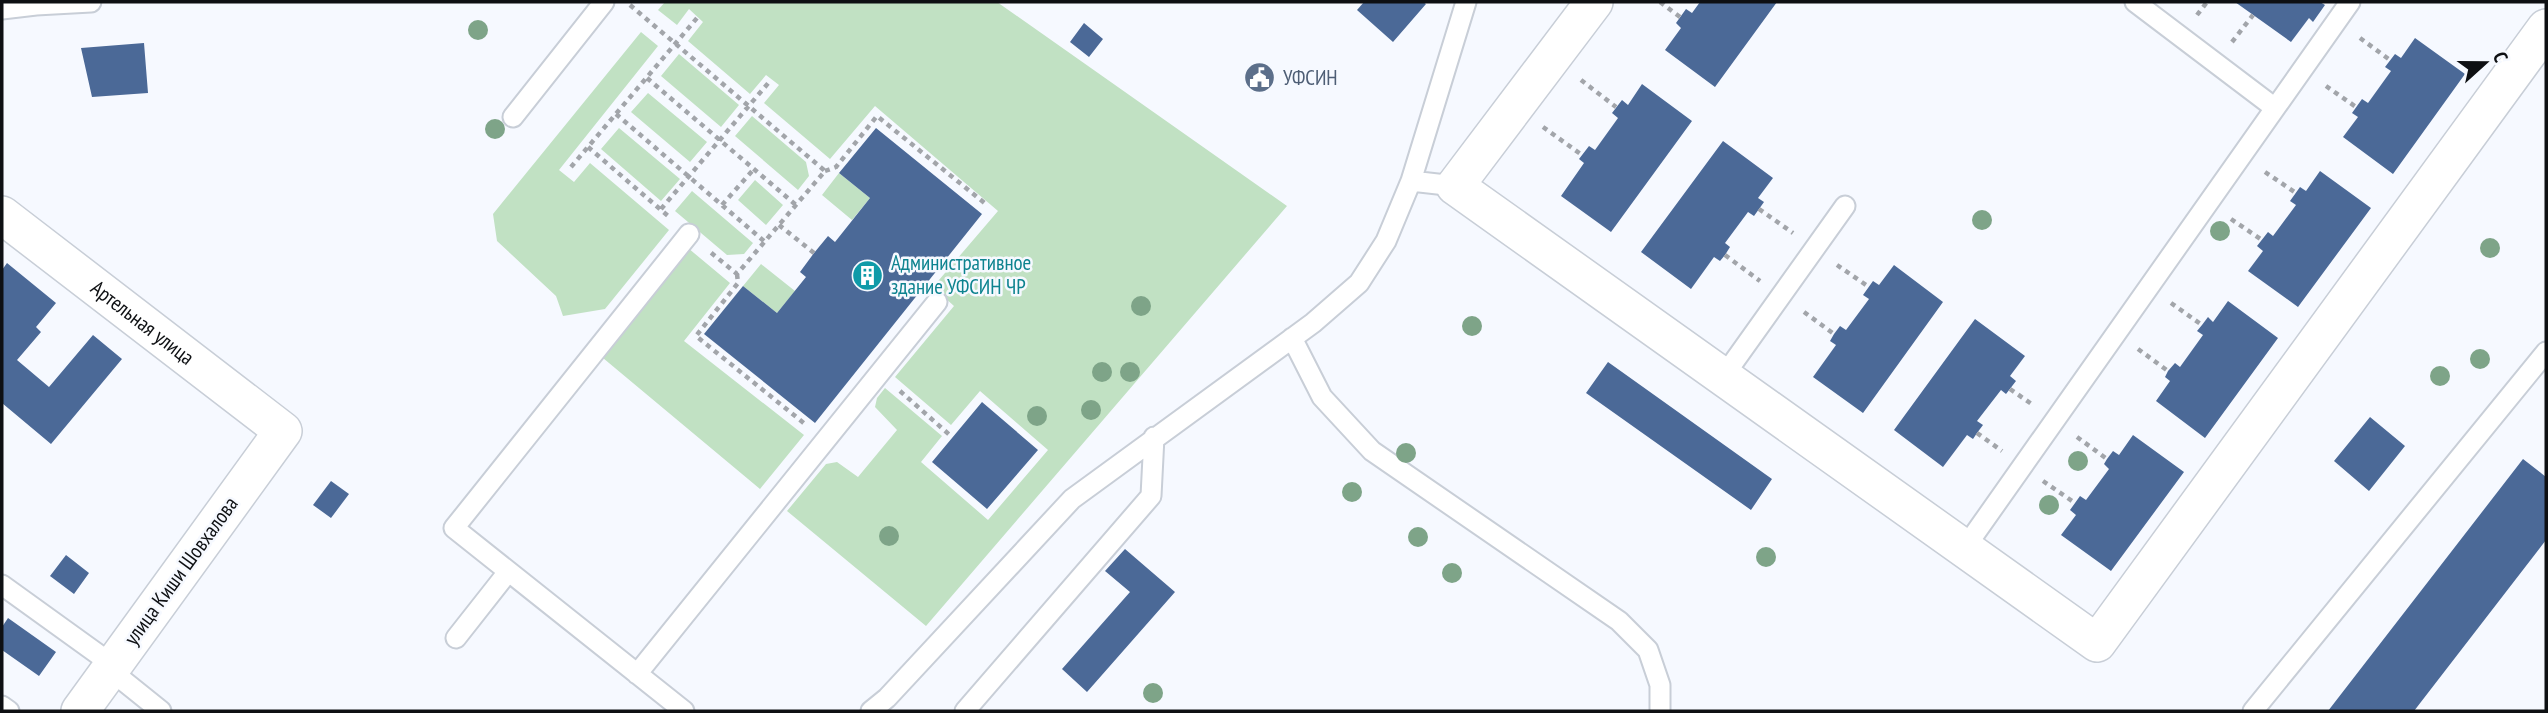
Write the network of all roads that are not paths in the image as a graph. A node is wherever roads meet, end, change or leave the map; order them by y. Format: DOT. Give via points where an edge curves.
graph roads {
  1 [pos="91,2"];
  2 [pos="604,2"];
  3 [pos="1466,2"];
  4 [pos="1594,2"];
  5 [pos="2135,2"];
  6 [pos="2350,2"];
  7 [pos="2,9"];
  8 [pos="2546,27"];
  9 [pos="2275,108"];
  10 [pos="513,117"];
  11 [pos="1411,181"];
  12 [pos="1455,186"];
  13 [pos="1844,206"];
  14 [pos="2,215"];
  15 [pos="689,234"];
  16 [pos="937,302"];
  17 [pos="1292,338"];
  18 [pos="2546,352"];
  19 [pos="1723,377"];
  20 [pos="283,430"];
  21 [pos="1154,438"];
  22 [pos="1964,549"];
  23 [pos="508,572"];
  24 [pos="2,585"];
  25 [pos="456,638"];
  26 [pos="112,668"];
  27 [pos="637,674"];
  28 [pos="2,706"];
  29 [pos="9,711"];
  30 [pos="80,711"];
  31 [pos="161,711"];
  32 [pos="684,711"];
  33 [pos="871,711"];
  34 [pos="965,711"];
  35 [pos="1660,711"];
  36 [pos="2253,711"];
  1 -- 7 [label="lane"];
  2 -- 10 [label="lane"];
  3 -- 11 [label="lane"];
  4 -- 12 [label="street"];
  5 -- 9 [label="lane"];
  6 -- 9 [label="lane"];
  8 -- 22 [label="street" via="2097,643"];
  9 -- 22 [label="lane"];
  11 -- 12 [label="lane"];
  11 -- 17 [label="lane" via="1386,242 1359,283"];
  12 -- 19 [label="street"];
  13 -- 19 [label="lane"];
  14 -- 20 [label="street, Артельная улица"];
  15 -- 23 [label="lane" via="454,528"];
  16 -- 27 [label="lane"];
  17 -- 21 [label="lane"];
  17 -- 35 [label="lane" via="1322,397 1372,451 1619,621 1648,650 1660,685"];
  18 -- 36 [label="lane"];
  19 -- 22 [label="street"];
  20 -- 26 [label="street, улица Киши Шовхалова"];
  21 -- 33 [label="lane" via="1072,499"];
  21 -- 34 [label="lane" via="1151,496"];
  23 -- 25 [label="lane"];
  23 -- 27 [label="lane"];
  24 -- 26 [label="lane"];
  26 -- 30 [label="street, улица Киши Шовхалова"];
  26 -- 31 [label="lane"];
  27 -- 32 [label="lane"];
  28 -- 29 [label="lane"];
}
